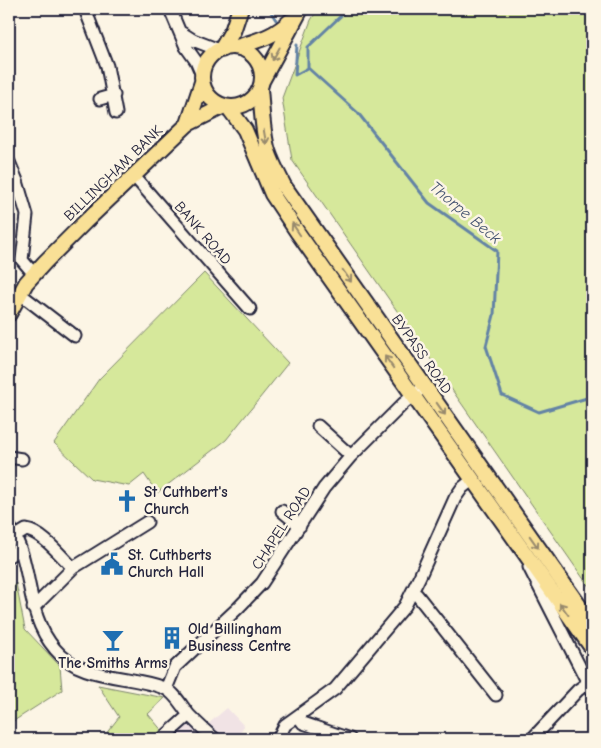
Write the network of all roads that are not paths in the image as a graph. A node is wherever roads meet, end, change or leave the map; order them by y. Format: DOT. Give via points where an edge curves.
graph roads {
  1 [pos="85,9"];
  2 [pos="170,9"];
  3 [pos="240,9"];
  4 [pos="300,11"];
  5 [pos="182,33"];
  6 [pos="238,47"];
  7 [pos="220,49"];
  8 [pos="202,79"];
  9 [pos="261,85"];
  10 [pos="114,95"];
  11 [pos="100,99"];
  12 [pos="226,107"];
  13 [pos="116,113"];
  14 [pos="188,124"];
  15 [pos="9,162"];
  16 [pos="133,175"];
  17 [pos="34,274"];
  18 [pos="19,294"];
  19 [pos="250,309"];
  20 [pos="9,314"];
  21 [pos="75,336"];
  22 [pos="425,386"];
  23 [pos="412,395"];
  24 [pos="318,426"];
  25 [pos="350,456"];
  26 [pos="9,459"];
  27 [pos="22,459"];
  28 [pos="472,480"];
  29 [pos="282,511"];
  30 [pos="146,522"];
  31 [pos="9,526"];
  32 [pos="300,526"];
  33 [pos="16,536"];
  34 [pos="516,543"];
  35 [pos="20,548"];
  36 [pos="9,556"];
  37 [pos="72,568"];
  38 [pos="412,592"];
  39 [pos="33,608"];
  40 [pos="592,624"];
  41 [pos="592,648"];
  42 [pos="590,687"];
  43 [pos="166,689"];
  44 [pos="496,694"];
  45 [pos="189,715"];
  46 [pos="298,716"];
  47 [pos="162,739"];
  48 [pos="215,739"];
  49 [pos="278,739"];
  50 [pos="350,739"];
  51 [pos="532,739"];
  1 -- 10 [label="street" via="99,42"];
  2 -- 5 [label="street"];
  3 -- 7 [label="highway" via="233,30"];
  4 -- 6 [label="main road" via="270,37"];
  4 -- 9 [label="main road, one-way"];
  5 -- 7 [label="street"];
  5 -- 8 [label="street"];
  6 -- 7 [label="main road"];
  6 -- 9 [label="main road" via="259,63"];
  7 -- 8 [label="main road" via="207,60"];
  8 -- 12 [label="main road" via="209,98"];
  8 -- 14 [label="main road"];
  9 -- 12 [label="main road" via="247,103"];
  9 -- 22 [label="main road, BYPASS ROAD, one-way" via="267,149 284,186"];
  10 -- 11 [label="street"];
  10 -- 13 [label="street"];
  12 -- 14 [label="main road, BILLINGHAM BANK"];
  23 -- 12 [label="main road, BYPASS ROAD, one-way" via="272,194 245,130"];
  14 -- 16 [label="main road, BILLINGHAM BANK"];
  15 -- 17 [label="street" via="27,216 22,260"];
  16 -- 17 [label="main road, BILLINGHAM BANK"];
  16 -- 19 [label="street, BANK ROAD"];
  17 -- 18 [label="main road, BILLINGHAM BANK"];
  18 -- 20 [label="main road, BILLINGHAM BANK"];
  18 -- 21 [label="street"];
  22 -- 23 [label="street, CHAPEL ROAD"];
  22 -- 40 [label="main road, BYPASS ROAD, one-way"];
  23 -- 25 [label="street, CHAPEL ROAD"];
  23 -- 28 [label="main road, BYPASS ROAD"];
  24 -- 25 [label="street"];
  25 -- 32 [label="street, CHAPEL ROAD" via="324,488"];
  26 -- 27 [label="street"];
  28 -- 34 [label="main road, BYPASS ROAD"];
  28 -- 38 [label="street" via="455,498"];
  29 -- 32 [label="street"];
  30 -- 37 [label="street"];
  31 -- 33 [label="street"];
  32 -- 43 [label="street, CHAPEL ROAD" via="262,583 175,667"];
  33 -- 35 [label="street"];
  33 -- 37 [label="street" via="30,530"];
  41 -- 34 [label="main road, BYPASS ROAD, one-way"];
  34 -- 42 [label="street, BYPASS ROAD"];
  35 -- 36 [label="street"];
  35 -- 39 [label="street"];
  37 -- 39 [label="street"];
  38 -- 44 [label="street"];
  38 -- 46 [label="street" via="405,606 335,689"];
  39 -- 43 [label="street" via="40,627 63,658 90,672"];
  42 -- 51 [label="street" via="578,690"];
  43 -- 45 [label="street"];
  45 -- 47 [label="street"];
  45 -- 48 [label="street"];
  46 -- 49 [label="street" via="284,725"];
  46 -- 50 [label="street" via="303,723"];
}
